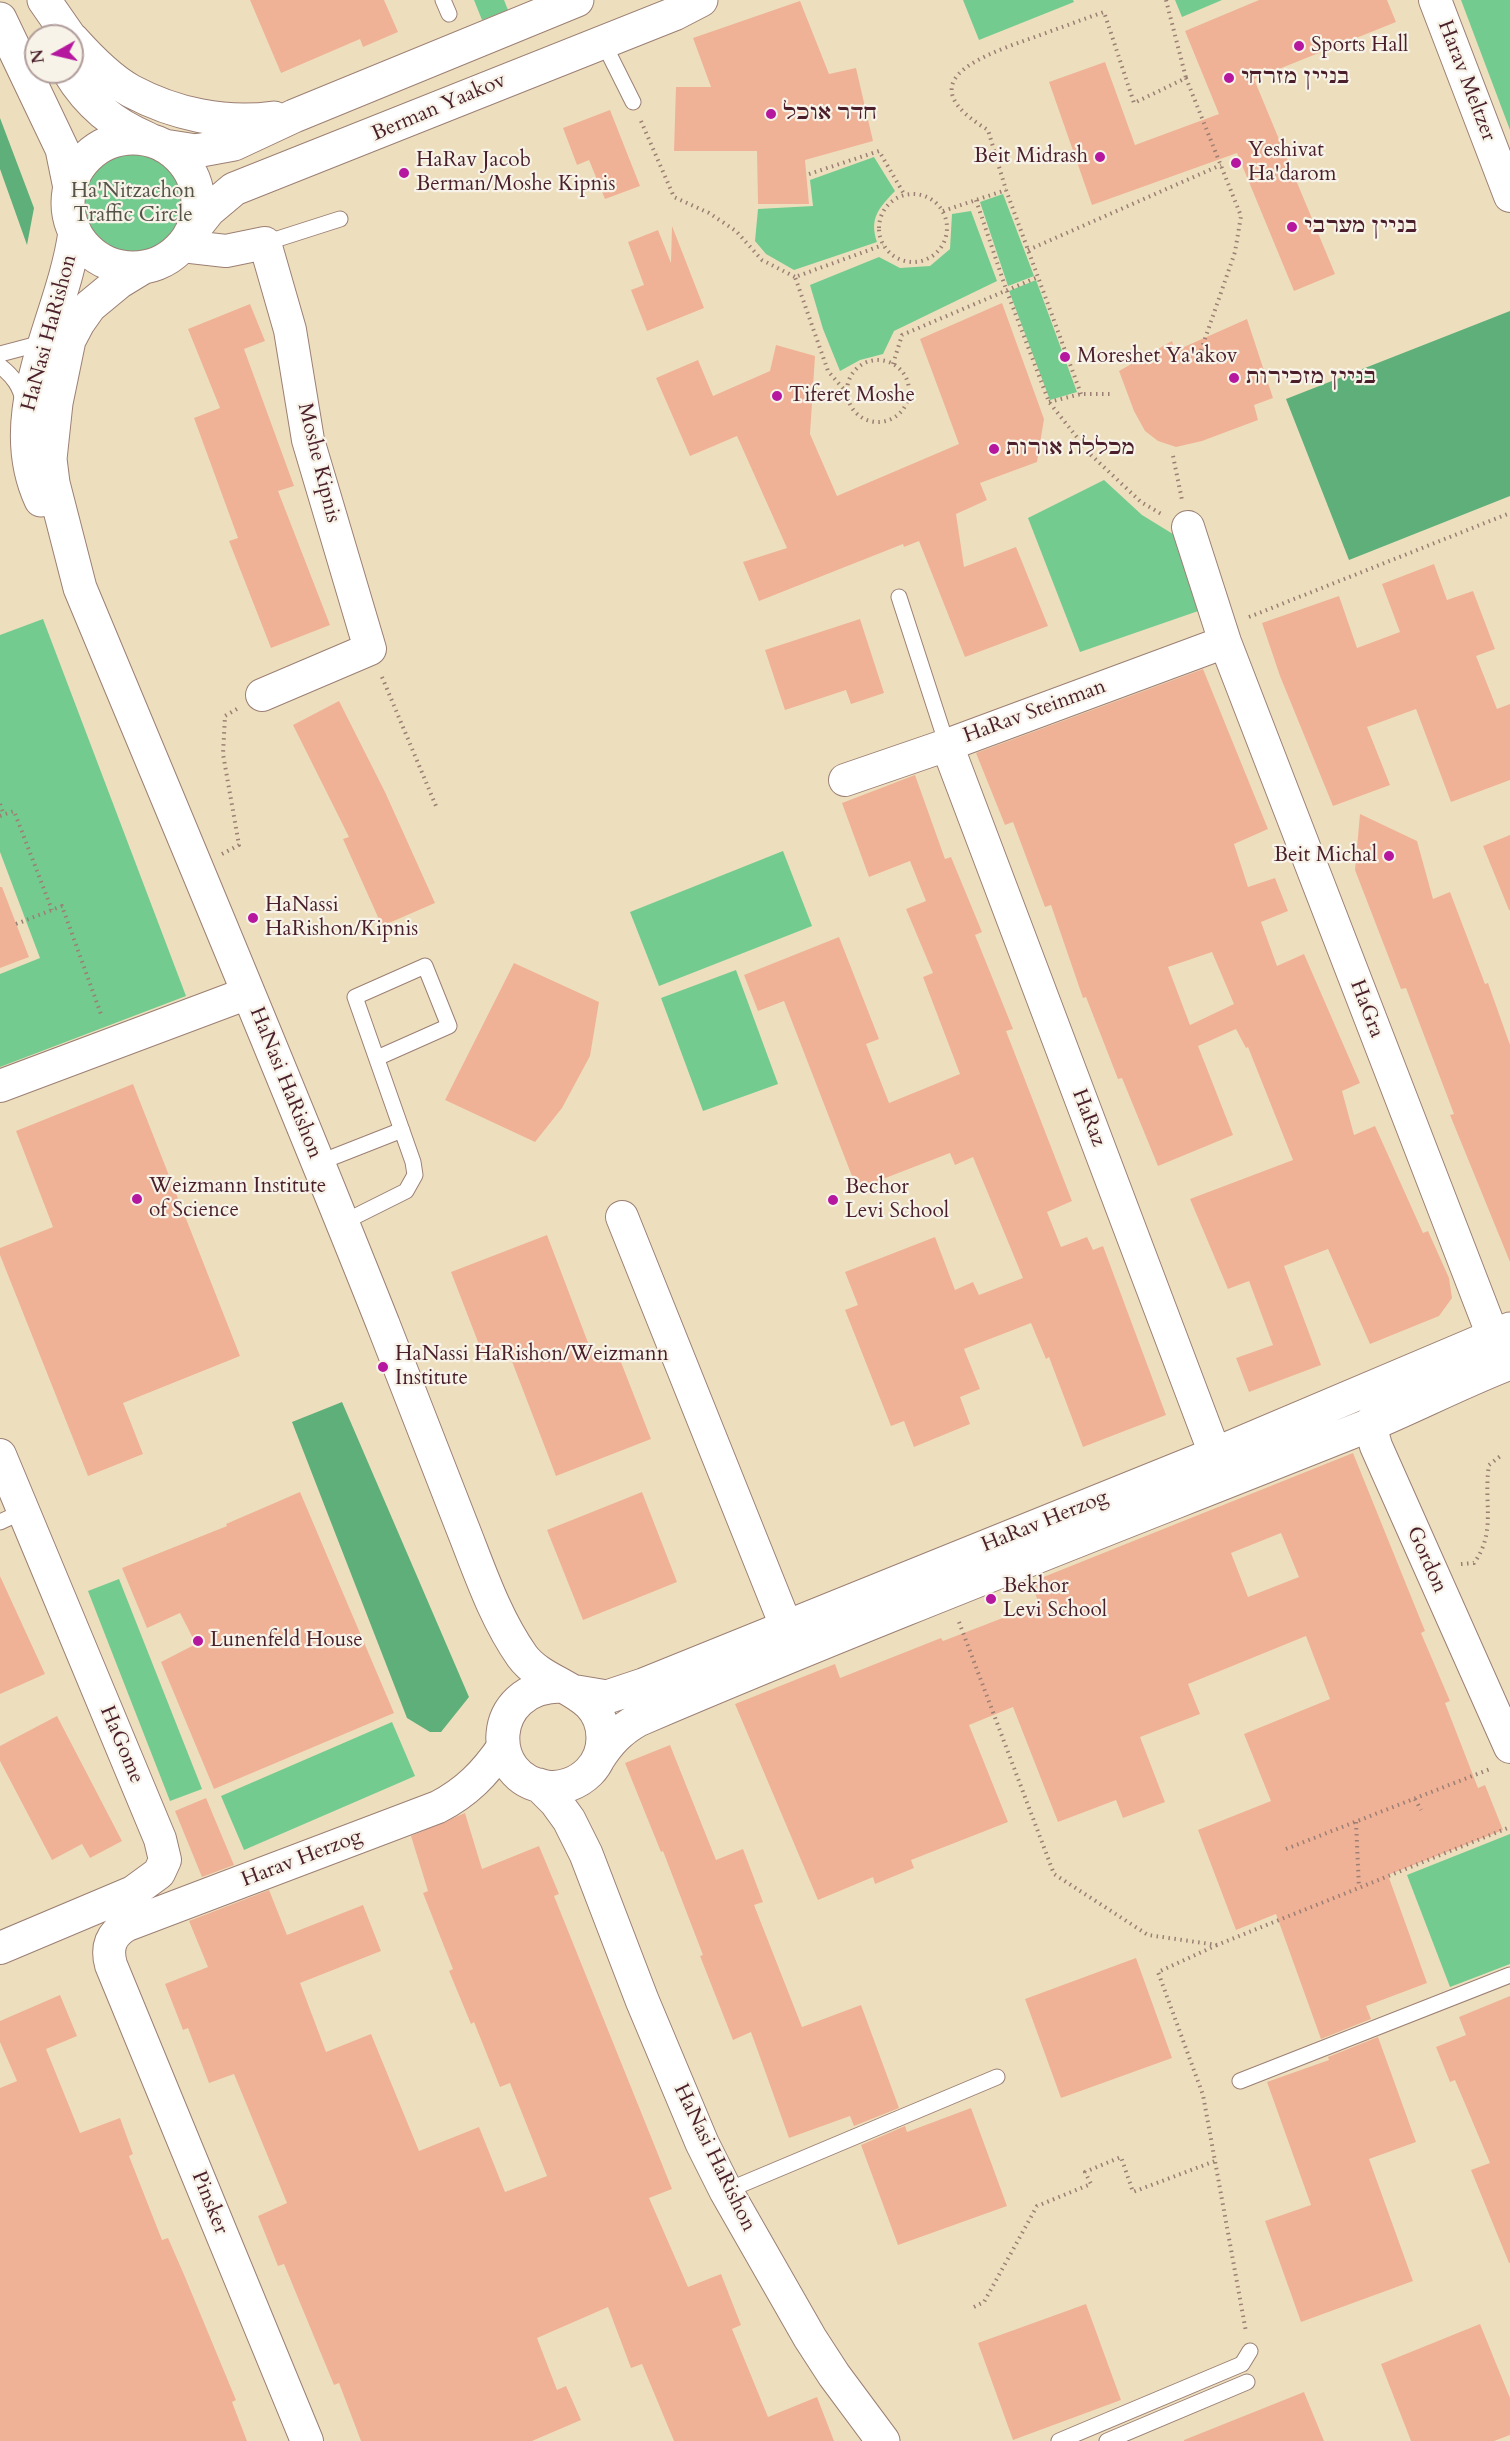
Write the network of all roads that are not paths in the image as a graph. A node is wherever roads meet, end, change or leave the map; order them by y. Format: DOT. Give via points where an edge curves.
graph roads {
  1 [pos="42,0"];
  2 [pos="577,0"];
  3 [pos="701,0"];
  4 [pos="1435,0"];
  5 [pos="0,19"];
  6 [pos="49,24"];
  7 [pos="60,24"];
  8 [pos="603,42"];
  9 [pos="84,52"];
  10 [pos="76,84"];
  11 [pos="633,102"];
  12 [pos="294,116"];
  13 [pos="157,143"];
  14 [pos="70,188"];
  15 [pos="1509,191"];
  16 [pos="340,219"];
  17 [pos="75,232"];
  18 [pos="186,240"];
  19 [pos="266,243"];
  20 [pos="142,268"];
  21 [pos="57,306"];
  22 [pos="0,354"];
  23 [pos="0,366"];
  24 [pos="27,415"];
  25 [pos="1188,527"];
  26 [pos="74,568"];
  27 [pos="899,597"];
  28 [pos="1223,635"];
  29 [pos="262,695"];
  30 [pos="947,745"];
  31 [pos="845,780"];
  32 [pos="248,993"];
  33 [pos="377,1058"];
  34 [pos="0,1086"];
  35 [pos="402,1130"];
  36 [pos="318,1163"];
  37 [pos="622,1217"];
  38 [pos="342,1223"];
  39 [pos="1504,1343"];
  40 [pos="1402,1375"];
  41 [pos="1370,1425"];
  42 [pos="1215,1454"];
  43 [pos="0,1455"];
  44 [pos="1251,1470"];
  45 [pos="12,1517"];
  46 [pos="491,1601"];
  47 [pos="786,1626"];
  48 [pos="569,1689"];
  49 [pos="512,1707"];
  50 [pos="504,1747"];
  51 [pos="1505,1756"];
  52 [pos="594,1766"];
  53 [pos="539,1785"];
  54 [pos="586,1854"];
  55 [pos="0,1948"];
  56 [pos="111,1965"];
  57 [pos="1510,1976"];
  58 [pos="997,2077"];
  59 [pos="1240,2081"];
  60 [pos="726,2191"];
  61 [pos="1250,2351"];
  62 [pos="1247,2382"];
  63 [pos="307,2441"];
  64 [pos="883,2441"];
  65 [pos="1059,2441"];
  66 [pos="1107,2441"];
  1 -- 6 [label="street"];
  1 -- 7 [label="street"];
  2 -- 12 [label="street"];
  3 -- 8 [label="street, Berman Yaakov"];
  4 -- 15 [label="street, Harav Meltzer"];
  5 -- 14 [label="street" via="62,149"];
  8 -- 11 [label="lane"];
  8 -- 18 [label="street, Berman Yaakov" via="234,189 215,204"];
  9 -- 12 [label="street" via="130,90 159,103 217,120"];
  10 -- 13 [label="street" via="96,109 125,129"];
  12 -- 13 [label="street" via="220,148 196,151"];
  13 -- 14 [label="street" via="124,138 100,147 80,164"];
  13 -- 18 [label="street" via="184,164 196,189 197,207"];
  14 -- 17 [label="street" via="68,210"];
  16 -- 19 [label="lane"];
  17 -- 20 [label="street" via="99,258 115,266"];
  17 -- 21 [label="street, HaNasi HaRishon"];
  18 -- 19 [label="street" via="226,251"];
  18 -- 20 [label="street" via="164,260"];
  19 -- 29 [label="street, Moshe Kipnis" via="290,330 308,440 370,649"];
  20 -- 26 [label="street, HaNasi HaRishon" via="90,306 69,340 56,402 50,459"];
  21 -- 22 [label="lane" via="38,344"];
  21 -- 24 [label="street, HaNasi HaRishon" via="40,355"];
  23 -- 24 [label="lane" via="20,387"];
  24 -- 26 [label="street, HaNasi HaRishon" via="28,467"];
  25 -- 28 [label="street, HaGra"];
  26 -- 32 [label="street, HaNasi HaRishon"];
  27 -- 30 [label="lane"];
  28 -- 30 [label="street, HaRav Steinman"];
  28 -- 39 [label="street, HaGra"];
  30 -- 31 [label="street, HaRav Steinman"];
  30 -- 42 [label="street, HaRaz"];
  32 -- 34 [label="street"];
  32 -- 36 [label="street, HaNasi HaRishon"];
  33 -- 33 [label="lane" via="355,997 425,966 449,1026"];
  33 -- 35 [label="lane"];
  35 -- 36 [label="lane"];
  35 -- 38 [label="lane" via="415,1174 406,1191"];
  36 -- 38 [label="street, HaNasi HaRishon"];
  37 -- 47 [label="street"];
  38 -- 46 [label="street, HaNasi HaRishon"];
  39 -- 40 [label="street, HaRav Herzog"];
  39 -- 41 [label="street, HaRav Herzog" via="1477,1375"];
  40 -- 41 [label="street"];
  40 -- 42 [label="street, HaRav Herzog"];
  41 -- 44 [label="street, HaRav Herzog"];
  41 -- 51 [label="street, Gordon"];
  42 -- 44 [label="street"];
  42 -- 47 [label="street, HaRav Herzog"];
  43 -- 45 [label="street, HaGome"];
  44 -- 52 [label="street, HaRav Herzog" via="638,1720 622,1729"];
  45 -- 55 [label="street, HaGome" via="160,1839 165,1860 159,1873 133,1892"];
  46 -- 48 [label="street, HaNasi HaRishon" via="529,1666"];
  46 -- 49 [label="street, HaNasi HaRishon"];
  47 -- 48 [label="street, HaRav Herzog" via="607,1697"];
  48 -- 49 [label="street" via="547,1686 533,1690"];
  48 -- 52 [label="street, HaNasi HaRishon" via="589,1701 603,1729 603,1744"];
  49 -- 50 [label="street, HaNasi HaRishon" via="502,1733"];
  50 -- 53 [label="street, HaNasi HaRishon" via="518,1774"];
  50 -- 56 [label="street, Harav Herzog" via="468,1789 438,1807 118,1930 110,1942"];
  52 -- 53 [label="street" via="576,1782 561,1787"];
  52 -- 54 [label="street, HaNasi HaRishon" via="583,1803"];
  53 -- 54 [label="street, HaNasi HaRishon" via="569,1820"];
  54 -- 60 [label="street, HaNasi HaRishon" via="642,2000"];
  56 -- 63 [label="street, Pinsker"];
  57 -- 59 [label="lane"];
  58 -- 60 [label="lane"];
  60 -- 64 [label="street, HaNasi HaRishon" via="810,2338"];
  61 -- 65 [label="lane" via="1242,2364"];
  62 -- 66 [label="lane"];
}
